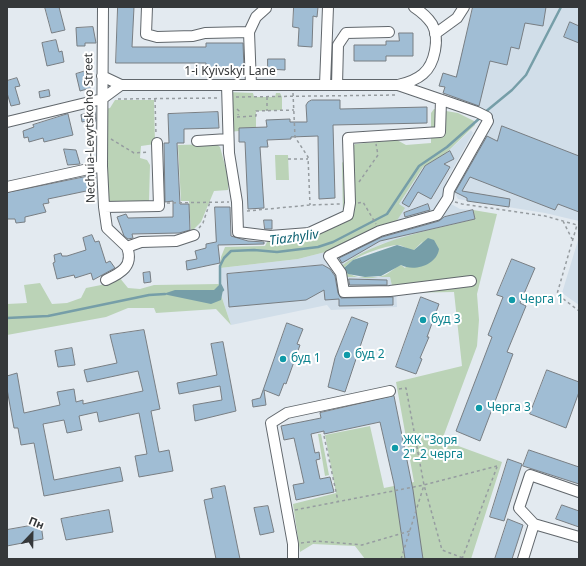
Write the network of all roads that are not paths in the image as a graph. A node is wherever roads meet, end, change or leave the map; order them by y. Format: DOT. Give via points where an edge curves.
graph roads {
  1 [pos="103,7"];
  2 [pos="147,7"];
  3 [pos="328,7"];
  4 [pos="414,7"];
  5 [pos="464,7"];
  6 [pos="266,8"];
  7 [pos="249,32"];
  8 [pos="389,32"];
  9 [pos="435,34"];
  10 [pos="102,76"];
  11 [pos="121,85"];
  12 [pos="227,85"];
  13 [pos="251,85"];
  14 [pos="325,85"];
  15 [pos="337,85"];
  16 [pos="398,86"];
  17 [pos="102,99"];
  18 [pos="441,100"];
  19 [pos="7,122"];
  20 [pos="228,139"];
  21 [pos="197,141"];
  22 [pos="157,148"];
  23 [pos="102,166"];
  24 [pos="7,187"];
  25 [pos="104,208"];
  26 [pos="194,235"];
  27 [pos="124,245"];
  28 [pos="106,280"];
  29 [pos="471,281"];
  30 [pos="390,391"];
  31 [pos="579,492"];
  32 [pos="534,524"];
  33 [pos="579,537"];
  34 [pos="293,559"];
  35 [pos="523,559"];
  1 -- 10 [label="street, Nechuia-Levytskoho Street"];
  2 -- 7 [label="street" via="146,34 157,37"];
  3 -- 14 [label="street"];
  4 -- 9 [label="street" via="431,24"];
  5 -- 9 [label="street" via="457,18"];
  6 -- 7 [label="street" via="256,17"];
  7 -- 13 [label="street"];
  8 -- 15 [label="street" via="346,32 338,45"];
  9 -- 16 [label="street" via="433,58 429,67 417,79"];
  10 -- 11 [label="street"];
  10 -- 17 [label="street, Nechuia-Levytskoho Street"];
  11 -- 12 [label="street, 1-i Kyivskyi Lane"];
  11 -- 17 [label="street"];
  12 -- 13 [label="street, 1-i Kyivskyi Lane"];
  12 -- 20 [label="street"];
  13 -- 14 [label="street, 1-i Kyivskyi Lane"];
  14 -- 15 [label="street, 1-i Kyivskyi Lane"];
  15 -- 16 [label="street, 1-i Kyivskyi Lane"];
  16 -- 18 [label="street, 1-i Kyivskyi Lane"];
  17 -- 19 [label="street"];
  17 -- 23 [label="street, Nechuia-Levytskoho Street"];
  18 -- 20 [label="street" via="440,132 348,138 348,215 309,232 270,236 238,232"];
  18 -- 29 [label="street, 1-i Kyivskyi Lane" via="477,112 488,119 437,215 380,231 329,256 341,273 344,292 390,291"];
  20 -- 21 [label="street"];
  22 -- 25 [label="street" via="159,206"];
  23 -- 24 [label="street"];
  23 -- 25 [label="street, Nechuia-Levytskoho Street"];
  25 -- 27 [label="street, Nechuia-Levytskoho Street" via="108,228"];
  26 -- 27 [label="street" via="176,241"];
  27 -- 28 [label="street" via="130,254 129,263 126,268"];
  30 -- 34 [label="street" via="287,413 272,423 293,544"];
  31 -- 32 [label="street" via="530,475 520,508"];
  32 -- 33 [label="street"];
  32 -- 35 [label="street"];
}
